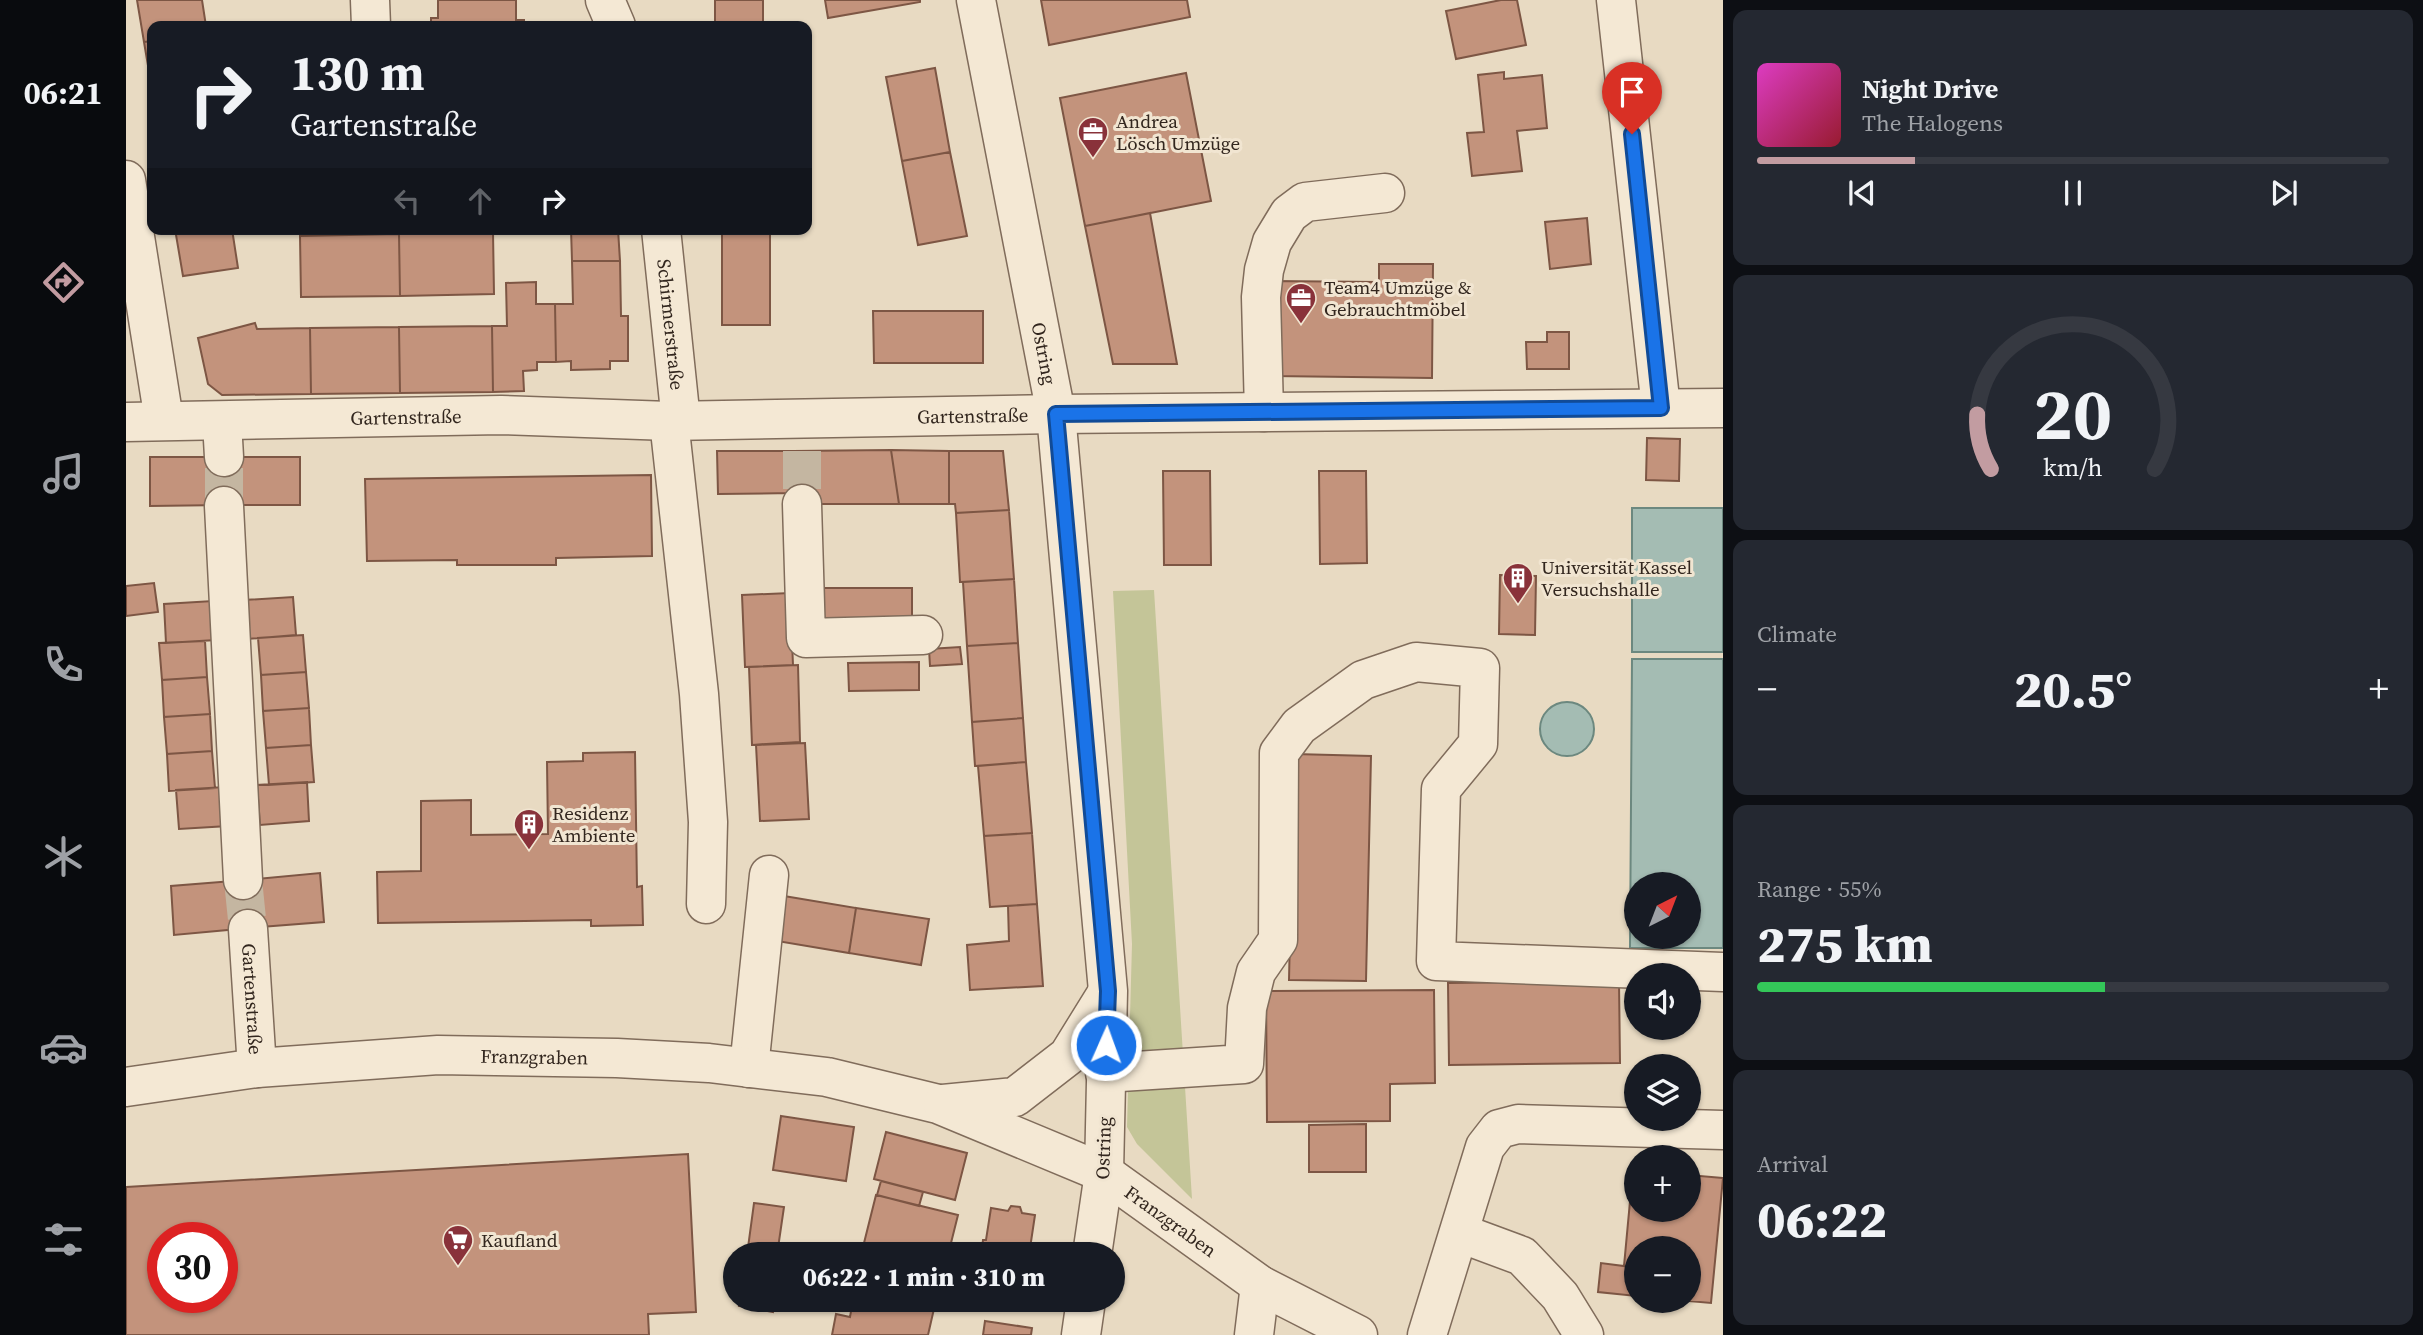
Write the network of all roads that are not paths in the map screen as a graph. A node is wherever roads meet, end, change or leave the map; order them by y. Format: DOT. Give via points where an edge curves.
graph roads {
  1 [pos="370,0"];
  2 [pos="605,0"];
  3 [pos="976,0"];
  4 [pos="1616,0"];
  5 [pos="371,21"];
  6 [pos="615,21"];
  7 [pos="126,180"];
  8 [pos="1385,192"];
  9 [pos="661,235"];
  10 [pos="1661,408"];
  11 [pos="1723,408"];
  12 [pos="1264,412"];
  13 [pos="1056,414"];
  14 [pos="164,420"];
  15 [pos="675,421"];
  16 [pos="126,422"];
  17 [pos="802,504"];
  18 [pos="224,506"];
  19 [pos="923,635"];
  20 [pos="769,875"];
  21 [pos="243,880"];
  22 [pos="706,904"];
  23 [pos="248,929"];
  24 [pos="1723,972"];
  25 [pos="1108,991"];
  26 [pos="257,1068"];
  27 [pos="749,1068"];
  28 [pos="1105,1073"];
  29 [pos="126,1087"];
  30 [pos="938,1104"];
  31 [pos="1723,1130"];
  32 [pos="1104,1173"];
  33 [pos="1460,1233"];
  34 [pos="1094,1242"];
  35 [pos="1260,1285"];
  36 [pos="1084,1312"];
  37 [pos="1081,1335"];
  38 [pos="1254,1335"];
  39 [pos="1358,1335"];
  40 [pos="1427,1335"];
  41 [pos="1584,1335"];
  1 -- 5 [label="street"];
  2 -- 6 [label="street"];
  3 -- 13 [label="street, Ostring"];
  4 -- 10 [label="street"];
  7 -- 14 [label="street"];
  8 -- 12 [label="street" via="1305,202 1289,214 1272,242 1261,298"];
  9 -- 15 [label="street, Schirmerstraße"];
  10 -- 11 [label="street, Gartenstraße"];
  10 -- 12 [label="street, Gartenstraße"];
  12 -- 13 [label="street, Gartenstraße"];
  13 -- 15 [label="street, Gartenstraße" via="802,435"];
  13 -- 25 [label="street, Ostring"];
  14 -- 15 [label="street, Gartenstraße" via="223,439 501,415"];
  14 -- 16 [label="street, Gartenstraße"];
  15 -- 22 [label="street, Schirmerstraße" via="708,822"];
  17 -- 19 [label="street" via="806,638"];
  18 -- 21 [label="street"];
  20 -- 27 [label="street"];
  23 -- 26 [label="street, Gartenstraße"];
  24 -- 28 [label="street" via="1436,961 1441,789 1478,744 1480,668 1416,662 1363,680 1299,726 1279,753 1279,940 1256,972 1247,1008 1244,1064"];
  25 -- 28 [label="street, Ostring"];
  25 -- 30 [label="street, Franzgraben" via="1068,1056 1015,1097"];
  26 -- 27 [label="street, Franzgraben" via="438,1055 617,1058"];
  26 -- 29 [label="street, Franzgraben"];
  27 -- 30 [label="street, Franzgraben" via="827,1077"];
  28 -- 32 [label="street, Ostring"];
  30 -- 32 [label="street, Franzgraben"];
  31 -- 33 [label="street" via="1518,1124 1499,1129 1485,1147"];
  32 -- 34 [label="street, Ostring"];
  32 -- 35 [label="street, Franzgraben"];
  33 -- 40 [label="street"];
  33 -- 41 [label="street" via="1522,1256 1560,1296"];
  35 -- 38 [label="street"];
  35 -- 39 [label="street, Franzgraben"];
  36 -- 37 [label="street"];
}
